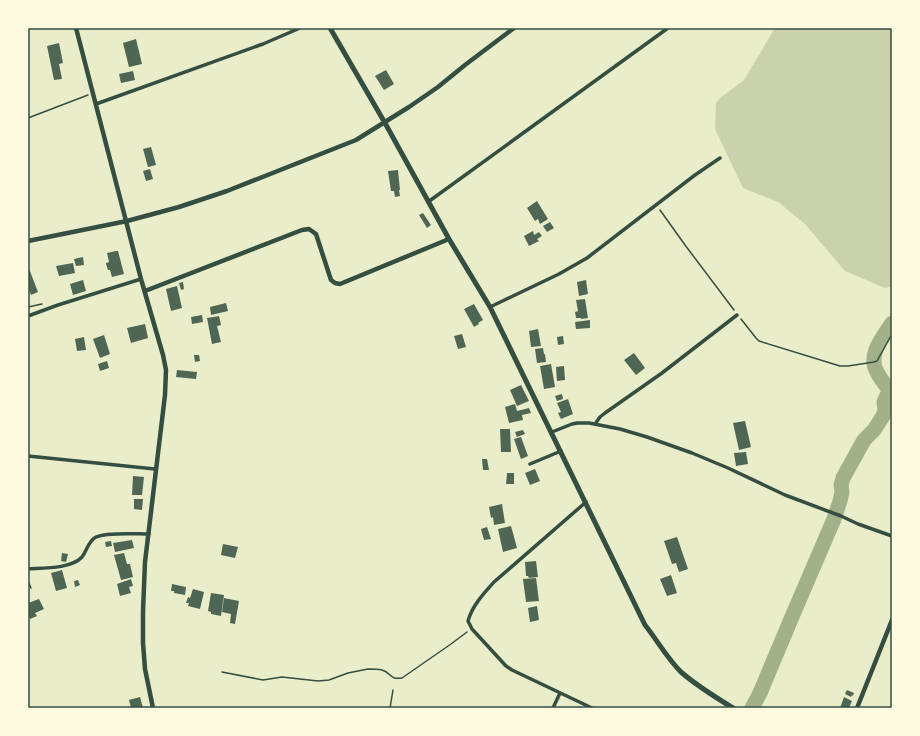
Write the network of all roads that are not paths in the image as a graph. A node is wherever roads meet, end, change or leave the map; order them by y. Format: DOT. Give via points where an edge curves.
graph roads {
  1 [pos="76,28"];
  2 [pos="300,28"];
  3 [pos="330,28"];
  4 [pos="514,28"];
  5 [pos="668,28"];
  6 [pos="96,104"];
  7 [pos="385,123"];
  8 [pos="720,158"];
  9 [pos="428,202"];
  10 [pos="127,221"];
  11 [pos="449,239"];
  12 [pos="28,241"];
  13 [pos="141,278"];
  14 [pos="145,291"];
  15 [pos="490,307"];
  16 [pos="737,315"];
  17 [pos="28,316"];
  18 [pos="595,424"];
  19 [pos="552,432"];
  20 [pos="561,451"];
  21 [pos="28,456"];
  22 [pos="530,464"];
  23 [pos="156,469"];
  24 [pos="586,502"];
  25 [pos="148,534"];
  26 [pos="892,536"];
  27 [pos="28,569"];
  28 [pos="892,620"];
  29 [pos="560,693"];
  30 [pos="153,708"];
  31 [pos="553,708"];
  32 [pos="592,708"];
  33 [pos="733,708"];
  34 [pos="857,708"];
  1 -- 6 [label="street"];
  2 -- 6 [label="street" via="263,44"];
  3 -- 7 [label="main road"];
  4 -- 7 [label="street" via="438,87"];
  5 -- 9 [label="street"];
  6 -- 10 [label="street"];
  7 -- 9 [label="main road"];
  7 -- 10 [label="street" via="356,140 228,191"];
  8 -- 15 [label="street" via="587,258"];
  9 -- 11 [label="main road"];
  10 -- 12 [label="street"];
  10 -- 13 [label="street"];
  11 -- 14 [label="street" via="340,284 331,280 316,234 302,230"];
  11 -- 15 [label="main road"];
  13 -- 14 [label="street"];
  13 -- 17 [label="street"];
  14 -- 23 [label="street" via="166,370"];
  15 -- 19 [label="main road"];
  16 -- 18 [label="street" via="605,413"];
  18 -- 19 [label="street" via="577,423"];
  18 -- 26 [label="street" via="620,429 685,450 785,496"];
  19 -- 20 [label="main road"];
  20 -- 22 [label="street"];
  20 -- 24 [label="main road"];
  21 -- 23 [label="street"];
  23 -- 25 [label="street"];
  24 -- 29 [label="street" via="489,587 468,621 508,668"];
  24 -- 33 [label="main road" via="638,612 662,649 682,672 704,690"];
  25 -- 27 [label="street" via="98,536 91,540 76,562 58,567"];
  25 -- 30 [label="street" via="143,643"];
  28 -- 34 [label="street"];
  29 -- 31 [label="street"];
  29 -- 32 [label="street"];
}
